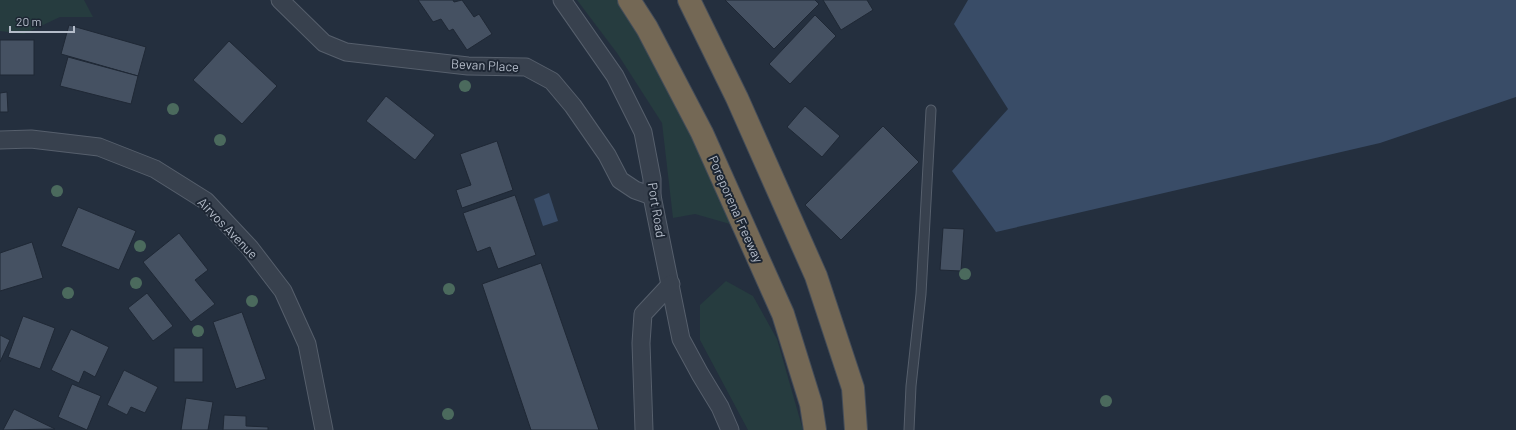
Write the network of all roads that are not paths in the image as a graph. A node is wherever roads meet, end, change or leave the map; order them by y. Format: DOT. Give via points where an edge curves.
graph roads {
  1 [pos="280,0"];
  2 [pos="562,0"];
  3 [pos="629,0"];
  4 [pos="689,0"];
  5 [pos="932,110"];
  6 [pos="0,140"];
  7 [pos="652,196"];
  8 [pos="671,284"];
  9 [pos="324,430"];
  10 [pos="644,430"];
  11 [pos="730,430"];
  12 [pos="815,430"];
  13 [pos="856,430"];
  14 [pos="909,430"];
  1 -- 7 [label="street, Bevan Place" via="324,43 346,52 468,66 526,67 552,81 573,106 603,148 620,180"];
  2 -- 7 [label="street, Port Road" via="615,76 643,132 652,179"];
  3 -- 12 [label="highway, Poreporena Freeway" via="647,28 702,133 783,314 811,404"];
  4 -- 13 [label="highway" via="737,98 816,276 853,388"];
  5 -- 14 [label="lane" via="921,294"];
  6 -- 9 [label="street, Airvos Avenue" via="31,139 99,147 155,169 206,201 250,248 283,291 307,344"];
  7 -- 8 [label="street, Port Road"];
  8 -- 10 [label="street" via="643,314 641,343"];
  8 -- 11 [label="street, Port Road" via="682,339"];
}
